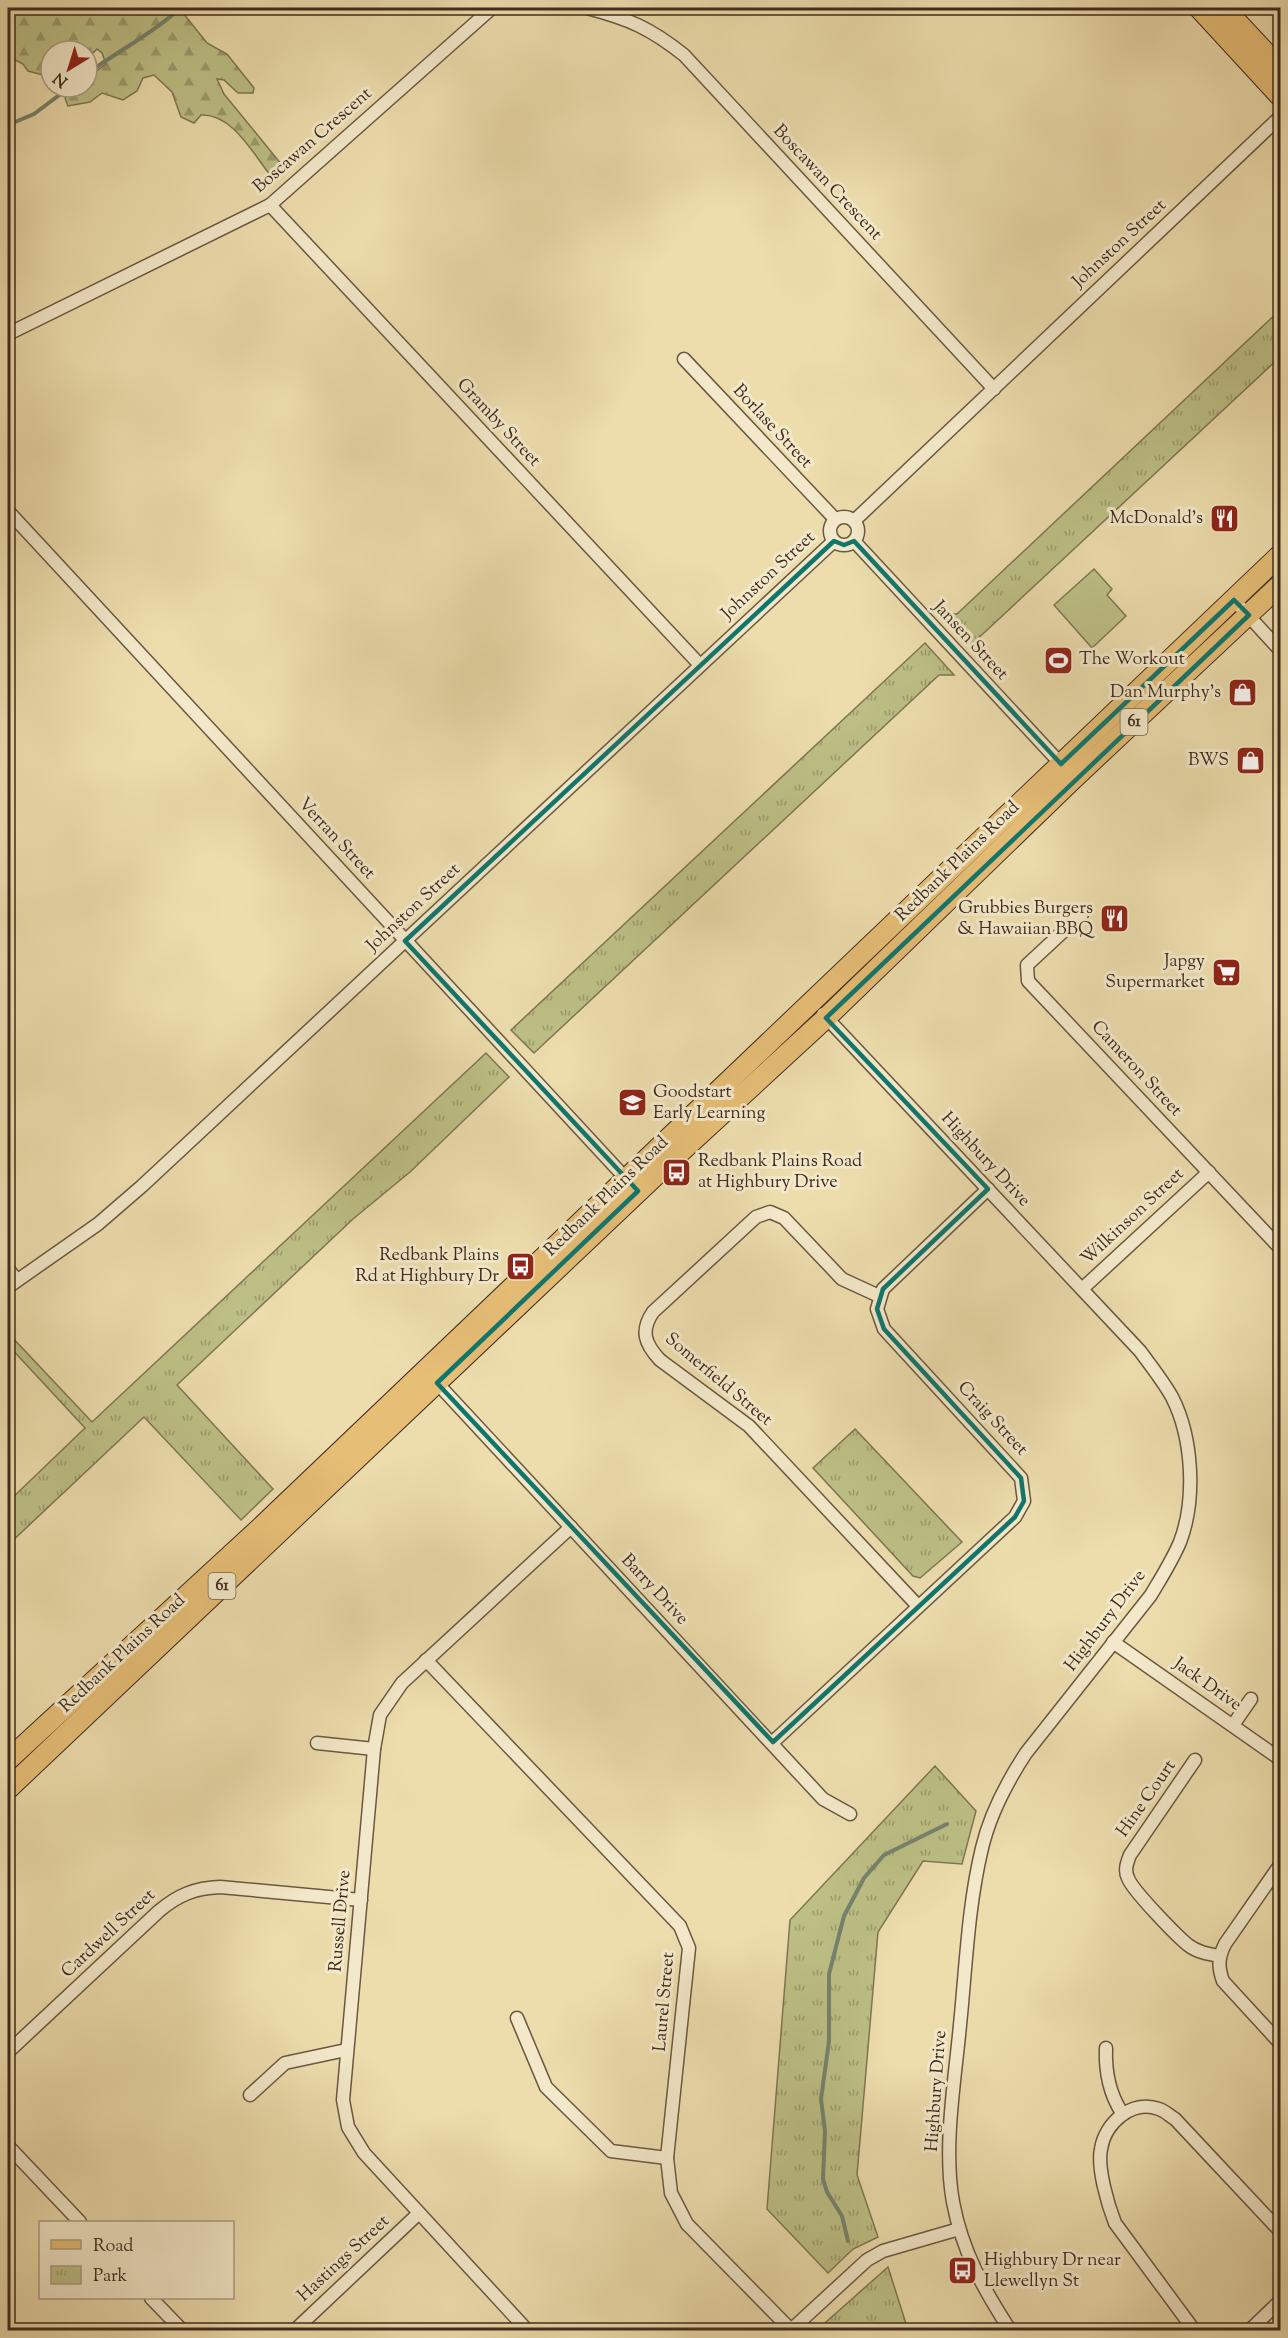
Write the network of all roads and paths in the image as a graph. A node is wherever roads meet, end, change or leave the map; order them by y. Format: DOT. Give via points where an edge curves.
graph roads {
  1 [pos="492,8"];
  2 [pos="587,8"];
  3 [pos="1199,8"];
  4 [pos="1224,8"];
  5 [pos="1281,68"];
  6 [pos="1281,96"];
  7 [pos="1281,117"];
  8 [pos="270,205"];
  9 [pos="8,334"];
  10 [pos="684,359"];
  11 [pos="994,389"];
  12 [pos="8,511"];
  13 [pos="835,519"];
  14 [pos="854,521"];
  15 [pos="834,541"];
  16 [pos="854,541"];
  17 [pos="1281,555"];
  18 [pos="1281,585"];
  19 [pos="1234,600"];
  20 [pos="1249,615"];
  21 [pos="1281,650"];
  22 [pos="700,665"];
  23 [pos="1066,772"];
  24 [pos="1082,914"];
  25 [pos="405,941"];
  26 [pos="812,1002"];
  27 [pos="826,1018"];
  28 [pos="1209,1172"];
  29 [pos="632,1185"];
  30 [pos="988,1189"];
  31 [pos="1281,1248"];
  32 [pos="10,1278"];
  33 [pos="1082,1289"];
  34 [pos="879,1296"];
  35 [pos="437,1383"];
  36 [pos="571,1527"];
  37 [pos="918,1606"];
  38 [pos="1113,1642"];
  39 [pos="426,1660"];
  40 [pos="1251,1699"];
  41 [pos="1233,1725"];
  42 [pos="773,1742"];
  43 [pos="317,1743"];
  44 [pos="374,1749"];
  45 [pos="1281,1759"];
  46 [pos="8,1760"];
  47 [pos="1196,1760"];
  48 [pos="8,1789"];
  49 [pos="850,1814"];
  50 [pos="1281,1865"];
  51 [pos="362,1900"];
  52 [pos="1219,1956"];
  53 [pos="518,2018"];
  54 [pos="1281,2043"];
  55 [pos="1106,2048"];
  56 [pos="346,2050"];
  57 [pos="8,2052"];
  58 [pos="250,2095"];
  59 [pos="1122,2113"];
  60 [pos="8,2146"];
  61 [pos="667,2158"];
  62 [pos="418,2214"];
  63 [pos="78,2221"];
  64 [pos="959,2229"];
  65 [pos="1281,2231"];
  66 [pos="152,2299"];
  67 [pos="1281,2301"];
  68 [pos="791,2330"];
  69 [pos="182,2331"];
  70 [pos="295,2331"];
  71 [pos="527,2331"];
  72 [pos="1010,2331"];
  73 [pos="1194,2331"];
  74 [pos="1250,2331"];
  1 -- 8 [label="street, Boscawan Crescent"];
  2 -- 11 [label="street, Boscawan Crescent" via="621,16 656,32 684,55"];
  3 -- 6 [label="main road"];
  4 -- 5 [label="main road"];
  7 -- 11 [label="street, Johnston Street"];
  8 -- 9 [label="street, Boscawan Crescent"];
  8 -- 22 [label="street, Gramby Street"];
  10 -- 13 [label="street, Borlase Street"];
  11 -- 14 [label="street, Johnston Street"];
  12 -- 25 [label="street, Verran Street"];
  13 -- 14 [label="street" via="845,516"];
  13 -- 15 [label="street" via="830,530"];
  14 -- 16 [label="street" via="859,531"];
  15 -- 16 [label="street" via="844,545"];
  15 -- 22 [label="street, Johnston Street"];
  16 -- 23 [label="street, Jansen Street"];
  17 -- 19 [label="main road, Redbank Plains Road / 61"];
  18 -- 20 [label="main road, Redbank Plains Road / 61"];
  19 -- 20 [label="street"];
  19 -- 23 [label="main road, Redbank Plains Road / 61"];
  20 -- 21 [label="street"];
  20 -- 23 [label="main road, Redbank Plains Road / 61"];
  22 -- 25 [label="street, Johnston Street"];
  23 -- 26 [label="main road, Redbank Plains Road / 61" via="1021,813 1009,813"];
  23 -- 27 [label="main road, Redbank Plains Road / 61"];
  24 -- 28 [label="street, Cameron Street" via="1027,965 1028,981"];
  25 -- 29 [label="street, Verran Street"];
  25 -- 32 [label="street, Johnston Street" via="106,1217 63,1250"];
  26 -- 27 [label="street, Highbury Drive"];
  26 -- 29 [label="main road, Redbank Plains Road / 61"];
  27 -- 29 [label="main road, Redbank Plains Road / 61"];
  27 -- 30 [label="street, Highbury Drive"];
  28 -- 31 [label="street, Cameron Street"];
  28 -- 33 [label="street, Wilkinson Street"];
  29 -- 35 [label="main road, Redbank Plains Road / 61"];
  29 -- 46 [label="main road, Redbank Plains Road / 61"];
  30 -- 33 [label="street, Highbury Drive"];
  30 -- 34 [label="street"];
  33 -- 38 [label="street, Highbury Drive" via="1140,1351 1163,1382 1185,1435 1190,1477 1180,1542 1151,1595"];
  34 -- 37 [label="street, Craig Street" via="877,1309 884,1329 1021,1478 1024,1501 1015,1517"];
  34 -- 37 [label="street, Somerfield Street" via="842,1279 784,1218 770,1212 756,1217 653,1312 644,1336 660,1360 748,1426"];
  35 -- 36 [label="street, Barry Drive"];
  35 -- 48 [label="main road, Redbank Plains Road / 61"];
  36 -- 39 [label="street, Russell Drive"];
  36 -- 42 [label="street, Barry Drive"];
  37 -- 42 [label="street, Craig Street"];
  38 -- 41 [label="street, Jack Drive"];
  38 -- 64 [label="street, Highbury Drive" via="1008,1781 982,1846 971,1909 953,2098 950,2169"];
  39 -- 44 [label="street, Russell Drive" via="389,1697 380,1715"];
  39 -- 61 [label="street, Laurel Street" via="680,1926 689,1948"];
  40 -- 41 [label="street"];
  41 -- 45 [label="street, Jack Drive"];
  42 -- 49 [label="street, Barry Drive" via="823,1799"];
  43 -- 44 [label="street"];
  44 -- 51 [label="street, Russell Drive"];
  47 -- 52 [label="street, Hine Court" via="1125,1868 1137,1891 1188,1945"];
  50 -- 52 [label="street"];
  51 -- 56 [label="street, Russell Drive"];
  51 -- 57 [label="street, Cardwell Street" via="220,1887 180,1895"];
  52 -- 54 [label="street" via="1223,1981"];
  53 -- 61 [label="street" via="546,2087 611,2151"];
  55 -- 59 [label="street" via="1105,2066 1113,2098"];
  56 -- 58 [label="street" via="285,2063"];
  56 -- 62 [label="street, Russell Drive" via="343,2100 348,2127 364,2153"];
  59 -- 65 [label="street" via="1157,2108 1175,2119"];
  59 -- 73 [label="street" via="1106,2132 1100,2151 1108,2204 1115,2223"];
  60 -- 63 [label="street"];
  61 -- 68 [label="street, Laurel Street" via="671,2193 687,2224"];
  62 -- 70 [label="street, Hastings Street"];
  62 -- 71 [label="street, Russell Drive"];
  64 -- 68 [label="street" via="883,2251 867,2260"];
  64 -- 72 [label="street, Highbury Drive" via="983,2289"];
  66 -- 69 [label="street"];
  67 -- 74 [label="street"];
}
